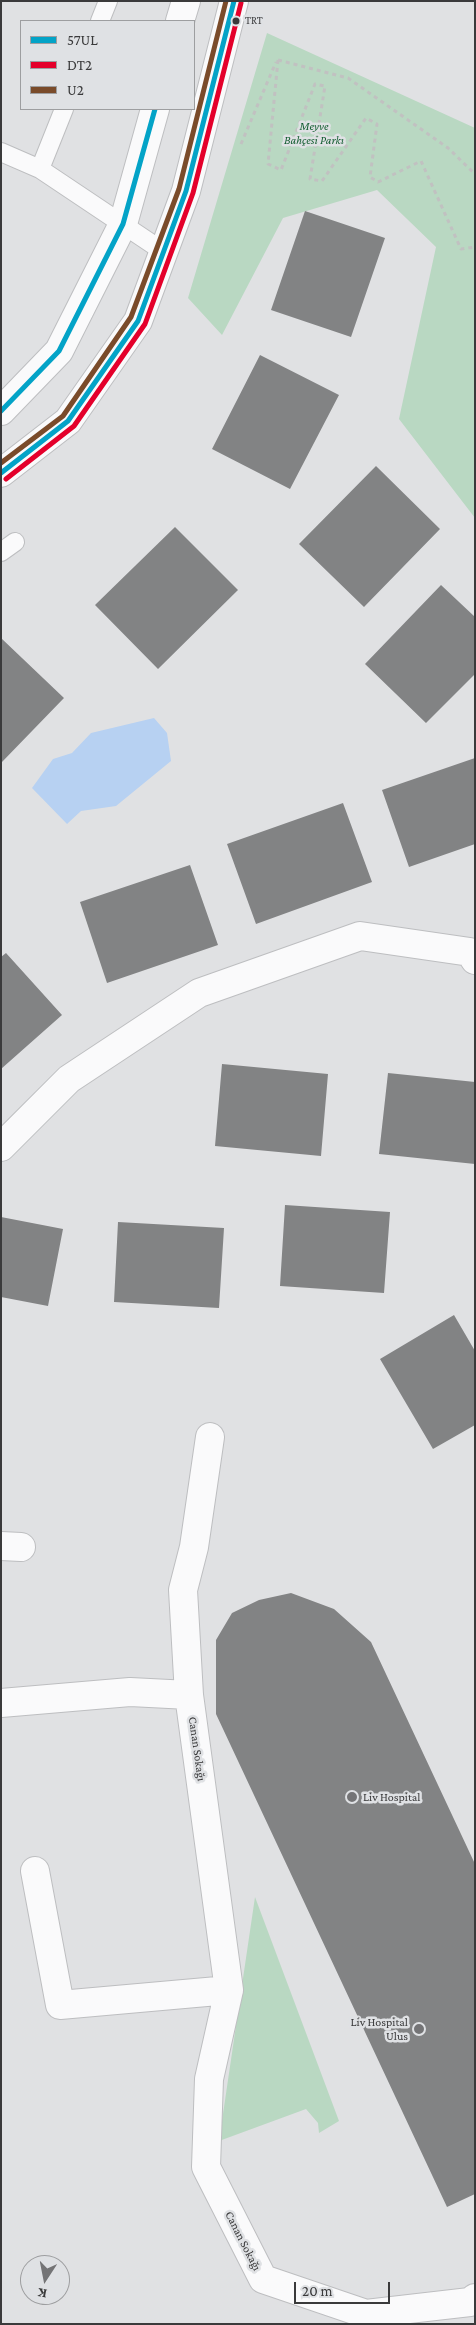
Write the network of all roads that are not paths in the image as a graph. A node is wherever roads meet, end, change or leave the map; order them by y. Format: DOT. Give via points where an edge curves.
graph roads {
  1 [pos="108,1"];
  2 [pos="186,1"];
  3 [pos="234,1"];
  4 [pos="100,20"];
  5 [pos="180,20"];
  6 [pos="64,110"];
  7 [pos="155,110"];
  8 [pos="1,152"];
  9 [pos="40,169"];
  10 [pos="123,224"];
  11 [pos="164,252"];
  12 [pos="1,411"];
  13 [pos="1,473"];
  14 [pos="475,960"];
  15 [pos="1,1147"];
  16 [pos="210,1436"];
  17 [pos="189,1696"];
  18 [pos="1,1703"];
  19 [pos="35,1871"];
  20 [pos="229,1990"];
  21 [pos="475,2298"];
  1 -- 4 [label="lane"];
  2 -- 5 [label="street"];
  3 -- 11 [label="street" via="186,191"];
  6 -- 9 [label="lane"];
  7 -- 10 [label="street"];
  8 -- 9 [label="lane"];
  9 -- 10 [label="lane"];
  10 -- 11 [label="lane"];
  10 -- 12 [label="street" via="59,351"];
  11 -- 13 [label="street" via="138,321 68,421"];
  14 -- 15 [label="street" via="470,952 360,936 199,993 69,1079"];
  16 -- 17 [label="street, Canan Sokağı" via="194,1547 183,1590"];
  17 -- 18 [label="street" via="130,1692"];
  17 -- 20 [label="street, Canan Sokağı"];
  19 -- 20 [label="street" via="60,2005"];
  20 -- 21 [label="street, Canan Sokağı" via="210,2079 206,2167 263,2278 366,2314 470,2302"];
}
